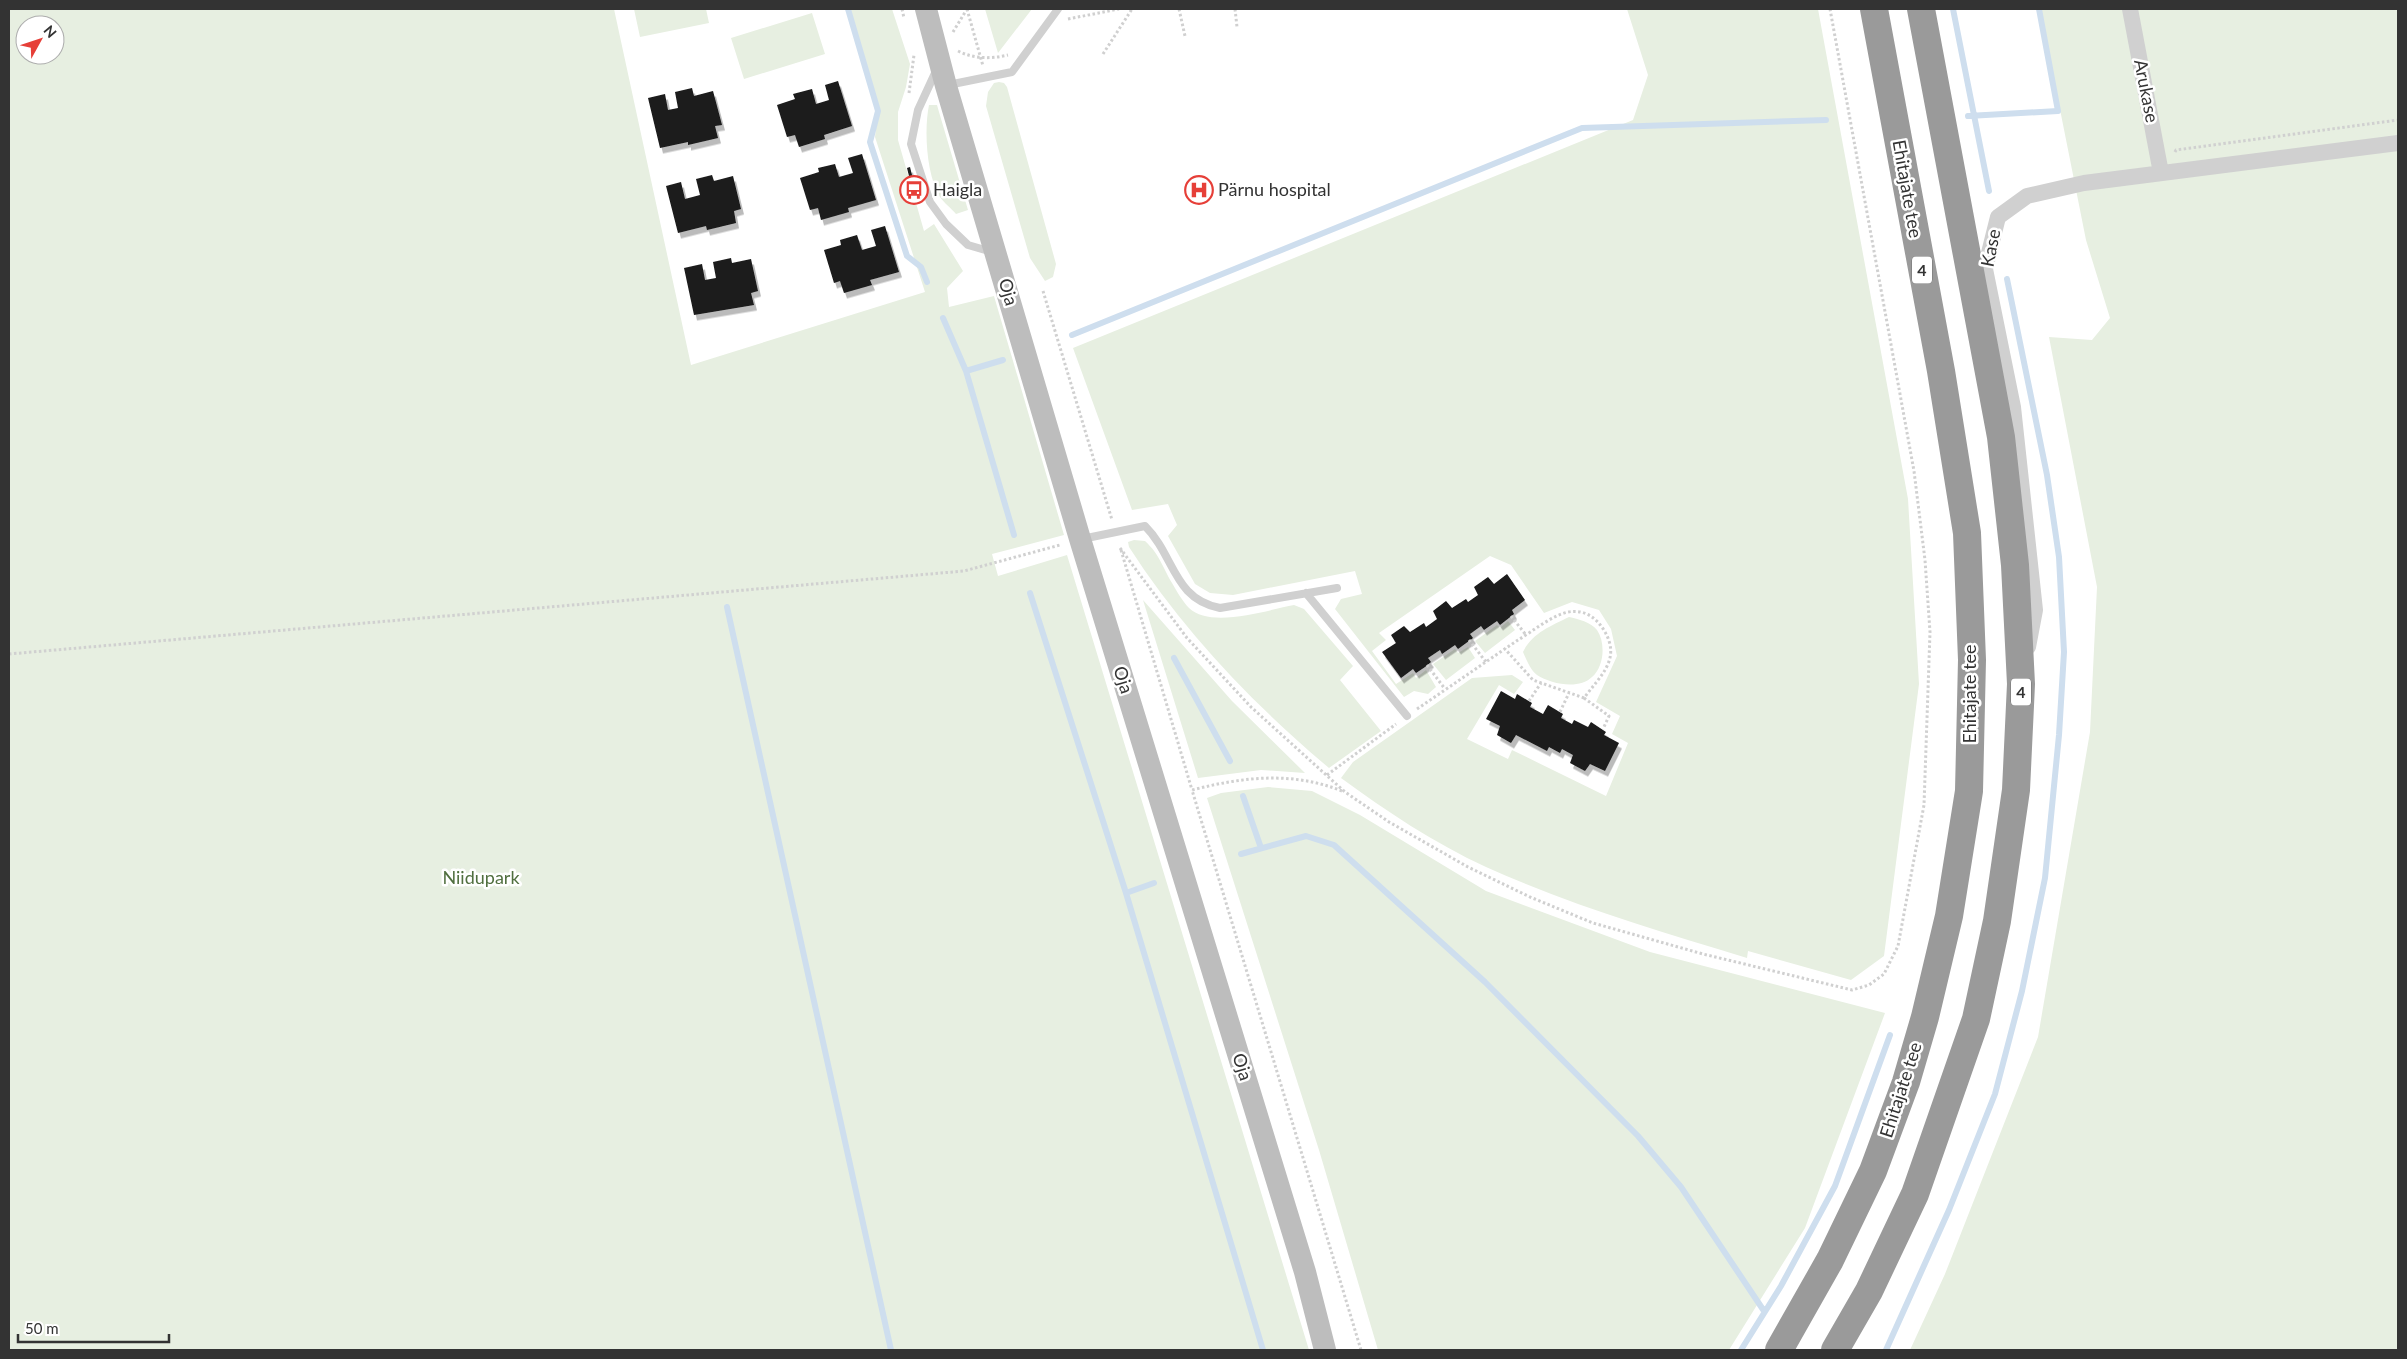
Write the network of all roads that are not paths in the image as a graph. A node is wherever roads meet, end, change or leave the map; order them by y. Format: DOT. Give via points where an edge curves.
graph roads {
  1 [pos="926,9"];
  2 [pos="1058,9"];
  3 [pos="1874,9"];
  4 [pos="1921,9"];
  5 [pos="2130,9"];
  6 [pos="947,55"];
  7 [pos="946,86"];
  8 [pos="2398,143"];
  9 [pos="2161,173"];
  10 [pos="997,254"];
  11 [pos="1080,539"];
  12 [pos="1337,588"];
  13 [pos="1306,593"];
  14 [pos="2021,684"];
  15 [pos="1407,716"];
  16 [pos="1325,1350"];
  17 [pos="1779,1350"];
  18 [pos="1835,1350"];
  1 -- 6 [label="street, Oja"];
  2 -- 7 [label="lane" via="1012,72"];
  3 -- 17 [label="highway, Ehitajate tee / 4" via="1941,371 1967,532 1972,660 1969,791 1949,916 1906,1082 1873,1171 1830,1260"];
  4 -- 14 [label="highway, 4" via="2001,437 2015,565"];
  5 -- 9 [label="street, Arukase"];
  6 -- 7 [label="street, Oja"];
  6 -- 10 [label="lane" via="918,110 911,144 930,202 946,224 968,245"];
  7 -- 10 [label="street, Oja"];
  8 -- 9 [label="street, Kase"];
  9 -- 14 [label="street, Kase" via="2084,183 2027,196 1998,217 1985,269 2013,407 2035,610"];
  10 -- 11 [label="street, Oja"];
  11 -- 13 [label="lane" via="1145,526 1163,548 1181,584 1203,605 1227,607"];
  11 -- 16 [label="street, Oja"];
  12 -- 13 [label="lane"];
  13 -- 15 [label="lane"];
  14 -- 18 [label="highway, 4" via="2016,790 1997,921 1976,1019 1915,1194 1869,1291"];
}
